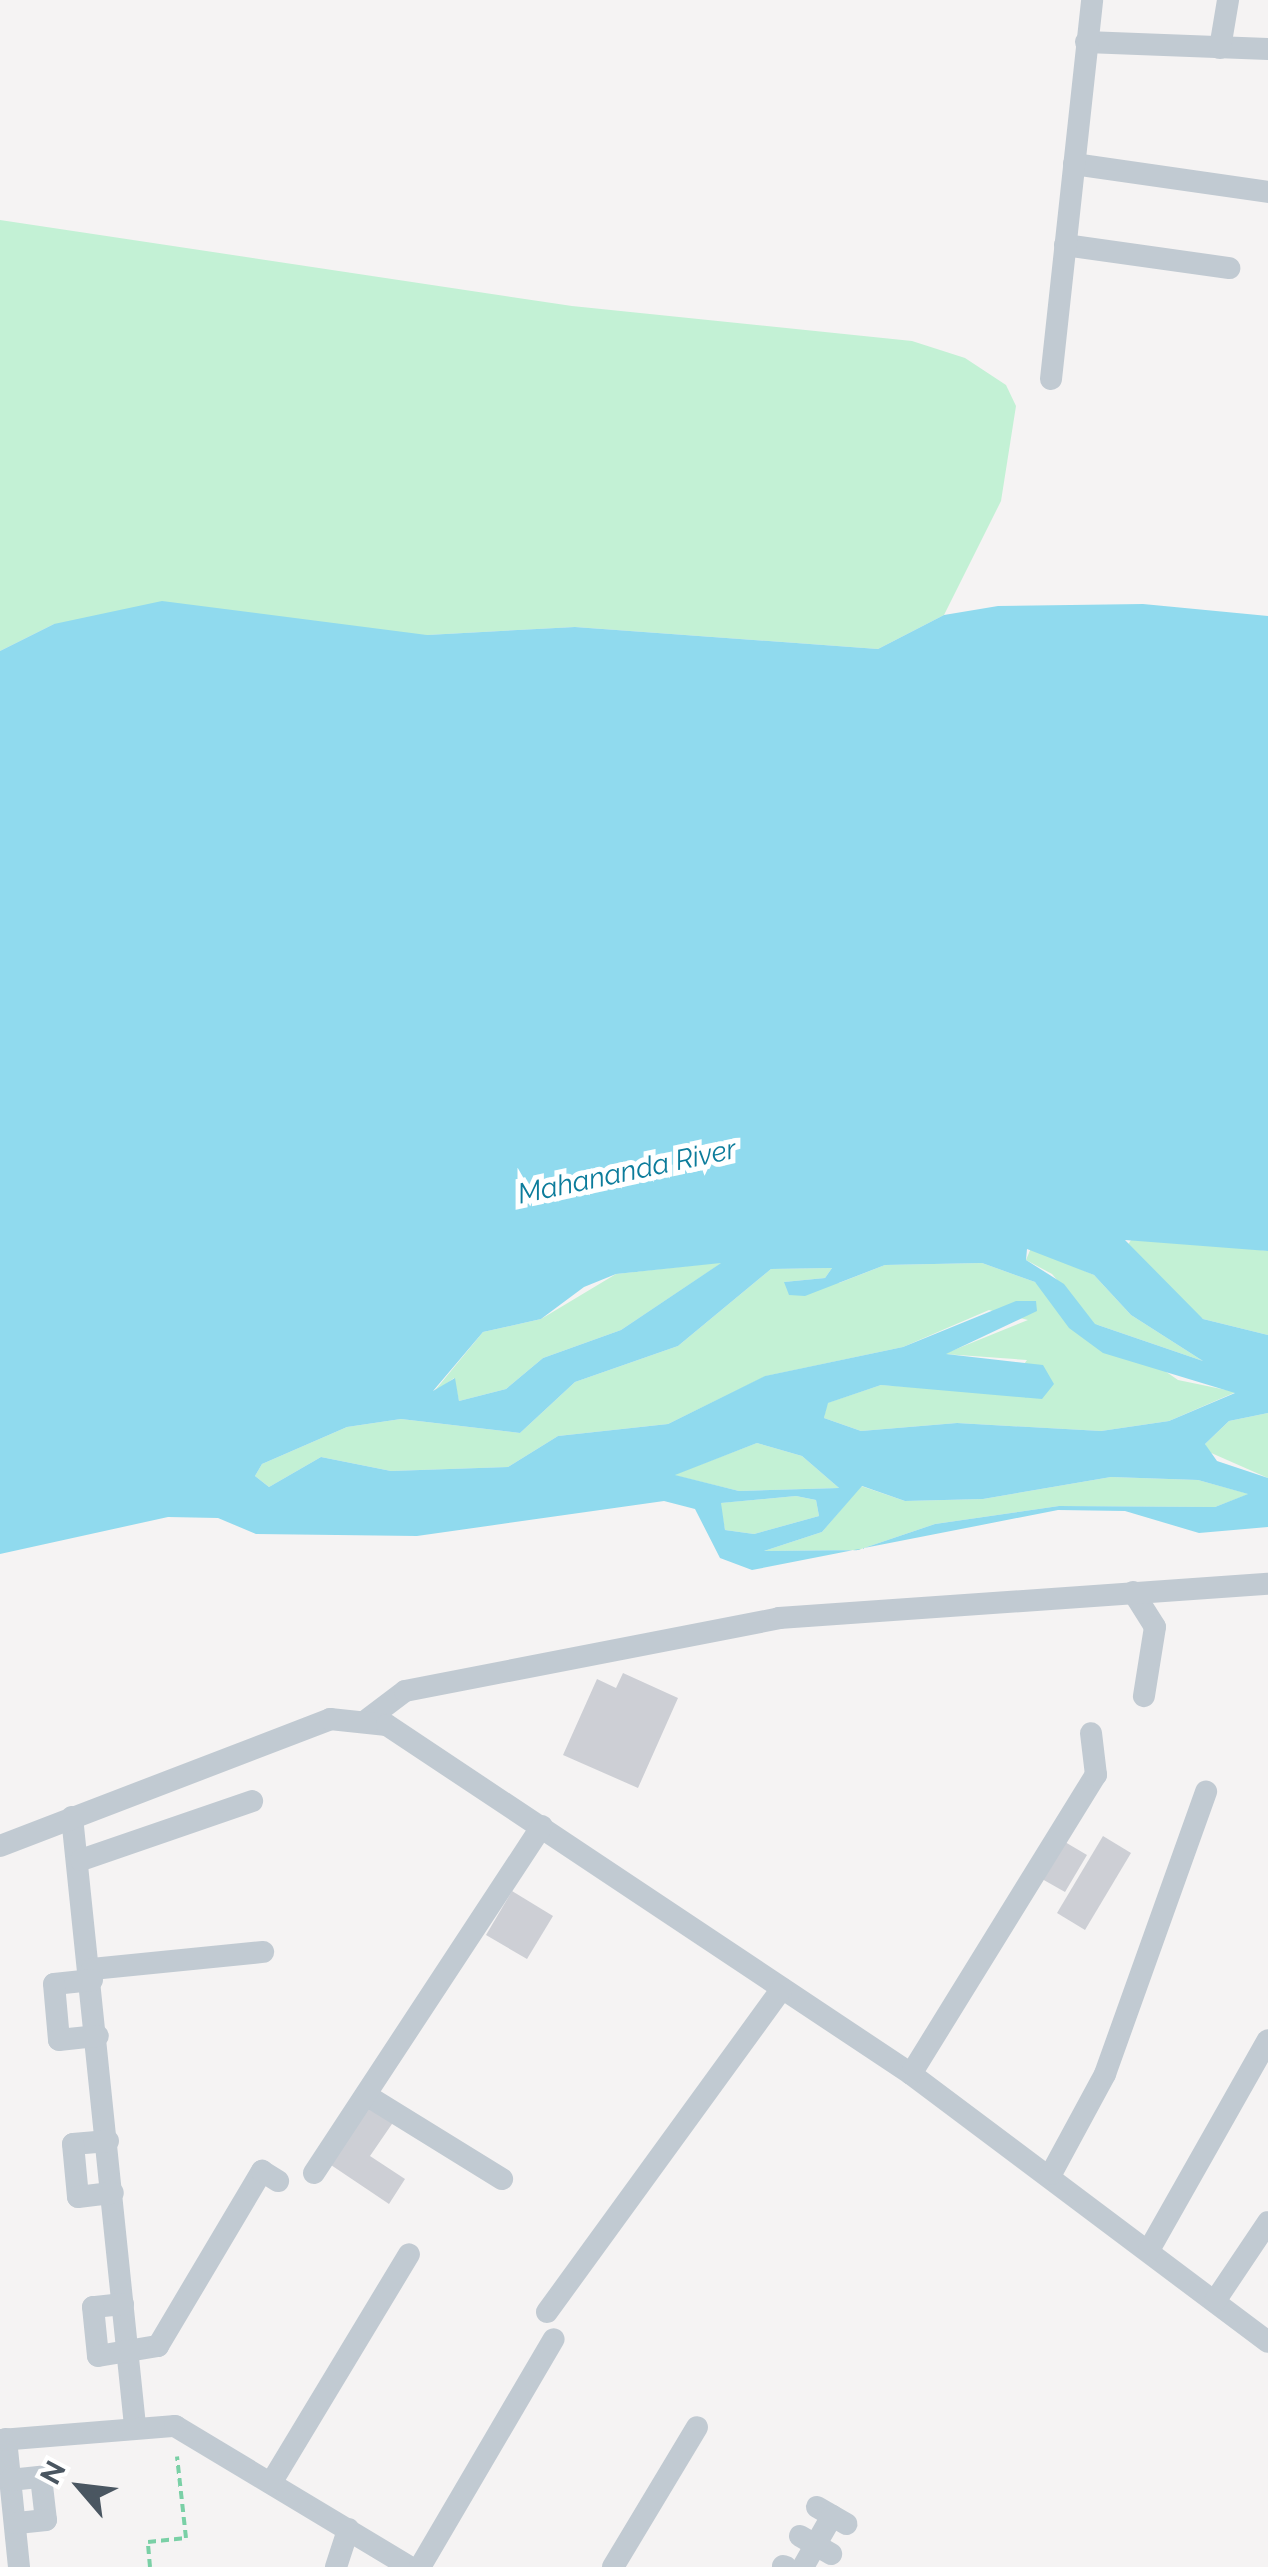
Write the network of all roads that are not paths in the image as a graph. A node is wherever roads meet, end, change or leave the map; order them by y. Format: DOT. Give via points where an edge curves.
graph roads {
  1 [pos="1092,0"];
  2 [pos="1228,0"];
  3 [pos="1086,42"];
  4 [pos="1220,48"];
  5 [pos="1268,49"];
  6 [pos="1074,164"];
  7 [pos="1268,192"];
  8 [pos="1065,245"];
  9 [pos="1228,268"];
  10 [pos="1051,379"];
  11 [pos="1268,1584"];
  12 [pos="1132,1592"];
  13 [pos="1144,1696"];
  14 [pos="368,1719"];
  15 [pos="1091,1733"];
  16 [pos="1206,1792"];
  17 [pos="252,1801"];
  18 [pos="72,1816"];
  19 [pos="542,1826"];
  20 [pos="0,1846"];
  21 [pos="81,1860"];
  22 [pos="263,1952"];
  23 [pos="92,1975"];
  24 [pos="782,1988"];
  25 [pos="98,2036"];
  26 [pos="1268,2040"];
  27 [pos="911,2074"];
  28 [pos="366,2095"];
  29 [pos="108,2141"];
  30 [pos="314,2173"];
  31 [pos="1051,2174"];
  32 [pos="502,2179"];
  33 [pos="278,2181"];
  34 [pos="113,2193"];
  35 [pos="1268,2222"];
  36 [pos="1149,2250"];
  37 [pos="409,2254"];
  38 [pos="1215,2301"];
  39 [pos="547,2312"];
  40 [pos="554,2339"];
  41 [pos="1268,2342"];
  42 [pos="128,2353"];
  43 [pos="135,2426"];
  44 [pos="697,2427"];
  45 [pos="3,2440"];
  46 [pos="271,2483"];
  47 [pos="832,2516"];
  48 [pos="348,2530"];
  49 [pos="19,2567"];
  50 [pos="336,2567"];
  51 [pos="410,2567"];
  52 [pos="420,2567"];
  53 [pos="613,2567"];
  54 [pos="803,2567"];
  1 -- 3 [label="street"];
  2 -- 4 [label="street"];
  3 -- 4 [label="street"];
  3 -- 6 [label="street"];
  4 -- 5 [label="street"];
  6 -- 7 [label="street"];
  6 -- 8 [label="street"];
  8 -- 9 [label="street"];
  8 -- 10 [label="street"];
  11 -- 12 [label="street"];
  12 -- 13 [label="street" via="1155,1626"];
  12 -- 14 [label="street" via="779,1618 404,1692"];
  14 -- 18 [label="street" via="330,1719"];
  14 -- 19 [label="street"];
  15 -- 27 [label="street" via="1096,1774"];
  16 -- 31 [label="street" via="1105,2074"];
  17 -- 21 [label="street"];
  18 -- 20 [label="street"];
  18 -- 21 [label="street"];
  19 -- 24 [label="street"];
  19 -- 28 [label="street"];
  21 -- 23 [label="street"];
  22 -- 23 [label="street"];
  23 -- 25 [label="street"];
  23 -- 25 [label="street" via="54,1984 57,2021 59,2040"];
  24 -- 27 [label="street"];
  24 -- 39 [label="street"];
  25 -- 29 [label="street"];
  26 -- 36 [label="street"];
  27 -- 31 [label="street"];
  28 -- 30 [label="street"];
  28 -- 32 [label="street"];
  29 -- 34 [label="street"];
  29 -- 34 [label="street" via="73,2144 74,2162 78,2196"];
  31 -- 36 [label="street"];
  33 -- 42 [label="street" via="262,2172 250,2210 166,2351"];
  34 -- 42 [label="street" via="124,2304 93,2307 98,2356"];
  35 -- 38 [label="street"];
  36 -- 38 [label="street"];
  37 -- 46 [label="street"];
  38 -- 41 [label="street"];
  40 -- 52 [label="street"];
  42 -- 43 [label="street"];
  43 -- 45 [label="street"];
  43 -- 46 [label="street" via="174,2426"];
  44 -- 53 [label="street"];
  45 -- 49 [label="street"];
  46 -- 48 [label="street"];
  47 -- 54 [label="street"];
  48 -- 50 [label="street"];
  48 -- 51 [label="street"];
}
